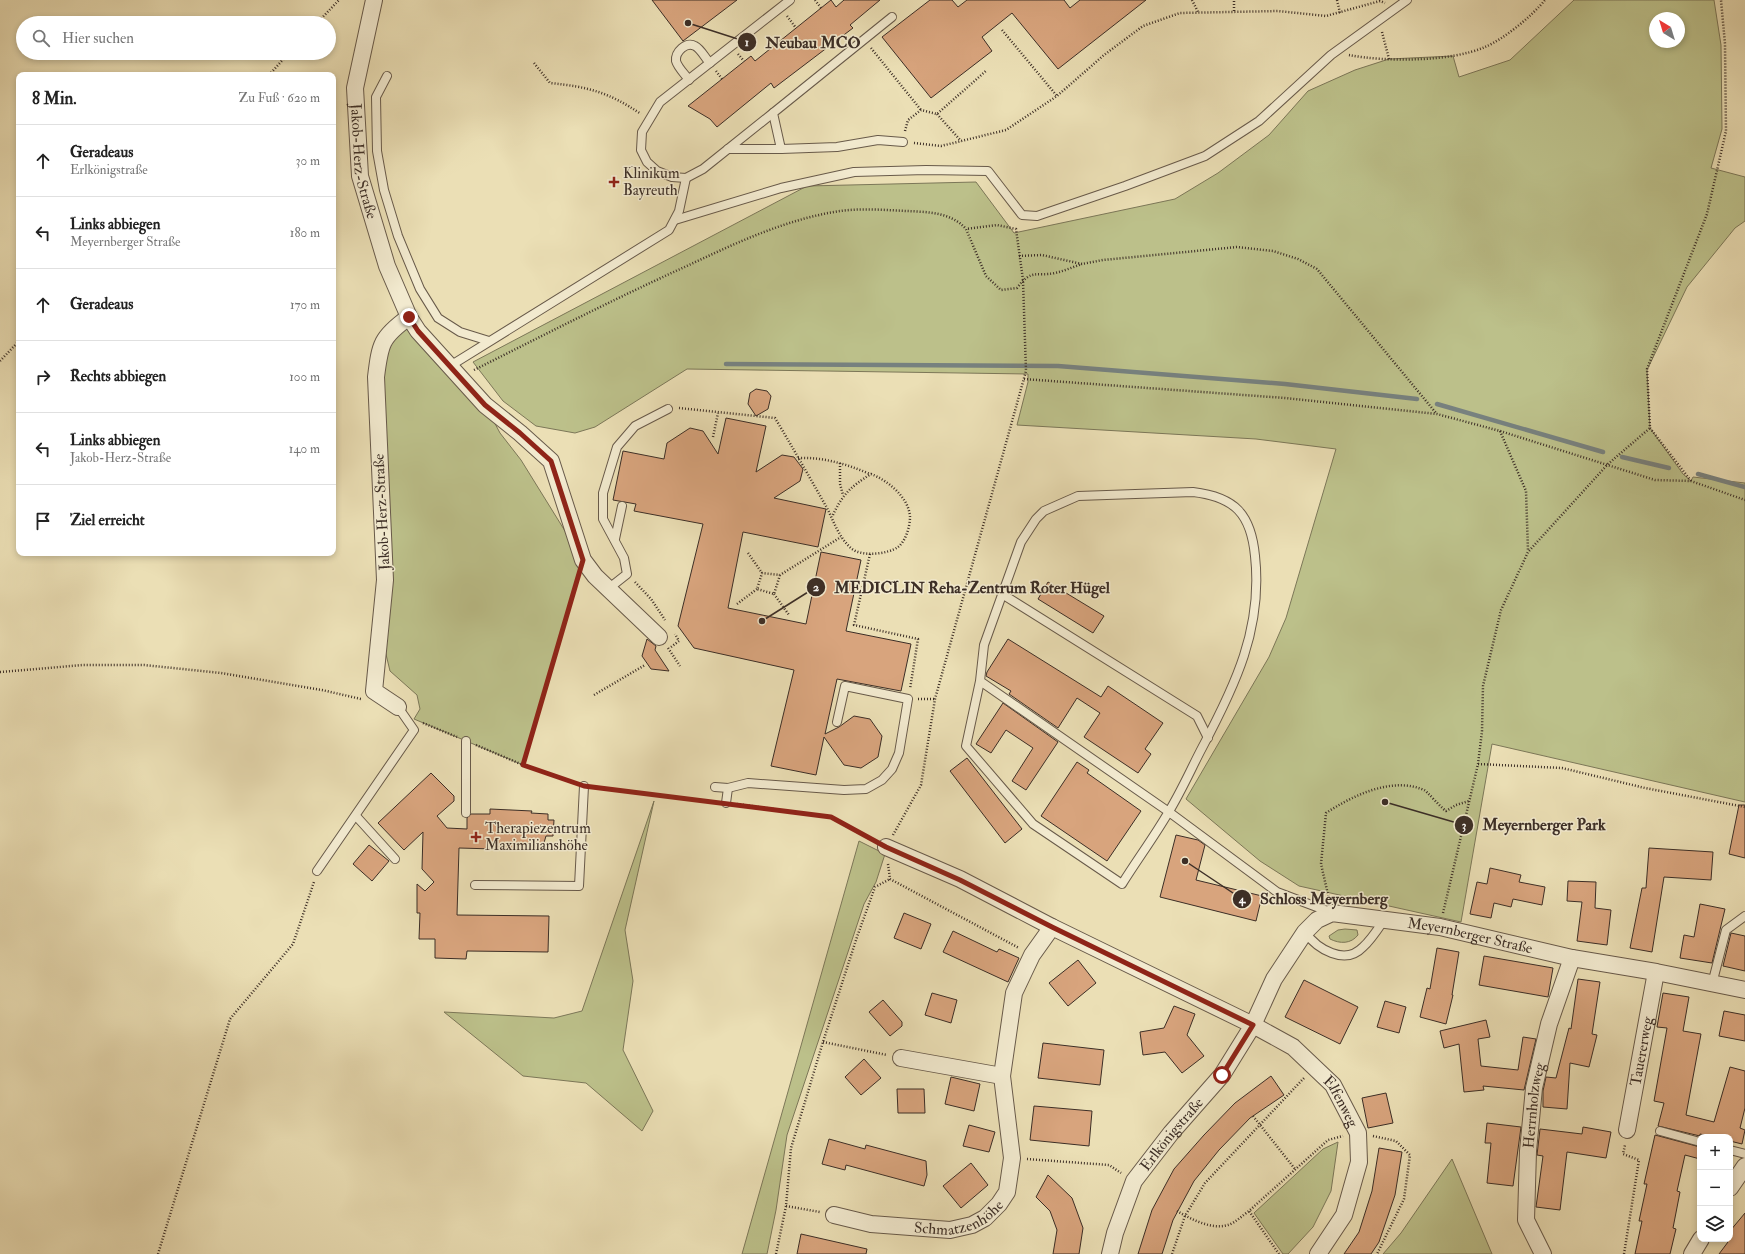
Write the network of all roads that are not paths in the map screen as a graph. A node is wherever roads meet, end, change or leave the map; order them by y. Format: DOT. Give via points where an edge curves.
graph roads {
  1 [pos="374,0"];
  2 [pos="790,0"];
  3 [pos="1407,0"];
  4 [pos="892,16"];
  5 [pos="710,63"];
  6 [pos="387,76"];
  7 [pos="689,80"];
  8 [pos="773,113"];
  9 [pos="903,142"];
  10 [pos="781,148"];
  11 [pos="728,149"];
  12 [pos="686,178"];
  13 [pos="675,220"];
  14 [pos="409,317"];
  15 [pos="489,340"];
  16 [pos="450,366"];
  17 [pos="668,409"];
  18 [pos="622,506"];
  19 [pos="615,539"];
  20 [pos="608,589"];
  21 [pos="1002,594"];
  22 [pos="659,637"];
  23 [pos="980,681"];
  24 [pos="398,707"];
  25 [pos="837,722"];
  26 [pos="1208,738"];
  27 [pos="466,741"];
  28 [pos="584,786"];
  29 [pos="715,787"];
  30 [pos="728,788"];
  31 [pos="726,803"];
  32 [pos="1169,812"];
  33 [pos="466,813"];
  34 [pos="356,816"];
  35 [pos="886,847"];
  36 [pos="395,859"];
  37 [pos="317,872"];
  38 [pos="475,885"];
  39 [pos="1332,913"];
  40 [pos="1745,916"];
  41 [pos="1384,920"];
  42 [pos="1052,927"];
  43 [pos="1305,932"];
  44 [pos="1572,958"];
  45 [pos="1656,972"];
  46 [pos="1712,984"];
  47 [pos="1745,990"];
  48 [pos="1253,1025"];
  49 [pos="901,1058"];
  50 [pos="1002,1076"];
  51 [pos="1627,1130"];
  52 [pos="1660,1131"];
  53 [pos="1697,1141"];
  54 [pos="1733,1151"];
  55 [pos="1745,1154"];
  56 [pos="1745,1166"];
  57 [pos="1733,1184"];
  58 [pos="834,1215"];
  59 [pos="1699,1242"];
  60 [pos="1110,1254"];
  61 [pos="1318,1254"];
  62 [pos="1543,1254"];
  63 [pos="1692,1254"];
  1 -- 14 [label="street, Jakob-Herz-Straße" via="355,88 360,176 386,266"];
  2 -- 5 [label="lane"];
  3 -- 13 [label="lane" via="1335,53 1259,121 1205,156 1037,216 1022,215 988,171 926,170 854,172 781,188"];
  4 -- 8 [label="lane"];
  5 -- 7 [label="lane"];
  5 -- 7 [label="lane" via="692,45 680,50 676,60"];
  6 -- 15 [label="lane" via="380,85 376,97 377,151 384,190 398,236 420,289 438,318 460,332"];
  7 -- 12 [label="lane" via="660,102 642,132 641,150 647,162 657,171 672,177"];
  8 -- 10 [label="lane"];
  8 -- 11 [label="lane"];
  9 -- 10 [label="lane" via="878,140 838,147"];
  10 -- 11 [label="lane"];
  11 -- 12 [label="lane" via="703,169"];
  12 -- 13 [label="lane"];
  13 -- 15 [label="lane" via="670,230"];
  14 -- 16 [label="street, Jakob-Herz-Straße" via="418,331"];
  14 -- 24 [label="street, Jakob-Herz-Straße" via="392,329 379,348 376,377 385,580 374,691"];
  15 -- 16 [label="lane"];
  16 -- 20 [label="street, Jakob-Herz-Straße" via="485,405 551,461 583,560"];
  17 -- 19 [label="lane" via="635,426 617,447 603,493 603,519"];
  18 -- 19 [label="lane"];
  19 -- 20 [label="lane" via="628,574"];
  20 -- 22 [label="street, Jakob-Herz-Straße"];
  21 -- 23 [label="lane" via="984,645"];
  21 -- 26 [label="lane" via="1196,716"];
  21 -- 26 [label="lane" via="1021,542 1036,519 1044,511 1078,496 1193,492 1225,500 1238,509 1246,519 1253,537 1258,578 1248,645 1230,694"];
  23 -- 32 [label="lane"];
  23 -- 32 [label="lane" via="966,746 1033,824 1122,884"];
  24 -- 34 [label="lane" via="414,730"];
  25 -- 30 [label="lane" via="845,686 908,699 899,754 892,769 882,780 866,789 844,790 748,783"];
  26 -- 32 [label="lane"];
  27 -- 33 [label="lane"];
  28 -- 38 [label="lane" via="579,886"];
  29 -- 30 [label="lane"];
  30 -- 31 [label="lane"];
  32 -- 39 [label="lane" via="1278,892"];
  34 -- 36 [label="lane"];
  34 -- 37 [label="lane"];
  35 -- 42 [label="street" via="960,880"];
  39 -- 41 [label="street, Meyernberger Straße"];
  39 -- 43 [label="street" via="1317,920"];
  40 -- 46 [label="lane" via="1726,930"];
  41 -- 43 [label="lane" via="1363,948 1349,955 1333,954 1312,942"];
  41 -- 44 [label="street, Meyernberger Straße" via="1440,927"];
  42 -- 48 [label="street"];
  42 -- 50 [label="street, Schmatzenhöhe" via="1032,955 1014,993"];
  43 -- 48 [label="street" via="1274,979"];
  44 -- 45 [label="street, Meyernberger Straße"];
  44 -- 62 [label="street, Herrnholzweg" via="1549,1024 1534,1088 1528,1152 1526,1220"];
  45 -- 46 [label="street, Meyernberger Straße"];
  45 -- 51 [label="street, Tauererweg"];
  46 -- 47 [label="street, Meyernberger Straße"];
  48 -- 60 [label="street, Erlkönigstraße" via="1222,1075 1171,1132 1134,1181"];
  48 -- 61 [label="street, Elfenweg" via="1293,1047 1333,1085 1358,1133 1359,1162 1344,1215"];
  49 -- 50 [label="street"];
  50 -- 58 [label="street, Schmatzenhöhe" via="1012,1158 1007,1192 985,1218 972,1225 950,1230 871,1224"];
  52 -- 53 [label="lane"];
  54 -- 55 [label="lane"];
  56 -- 57 [label="street"];
  59 -- 63 [label="street"];
}
